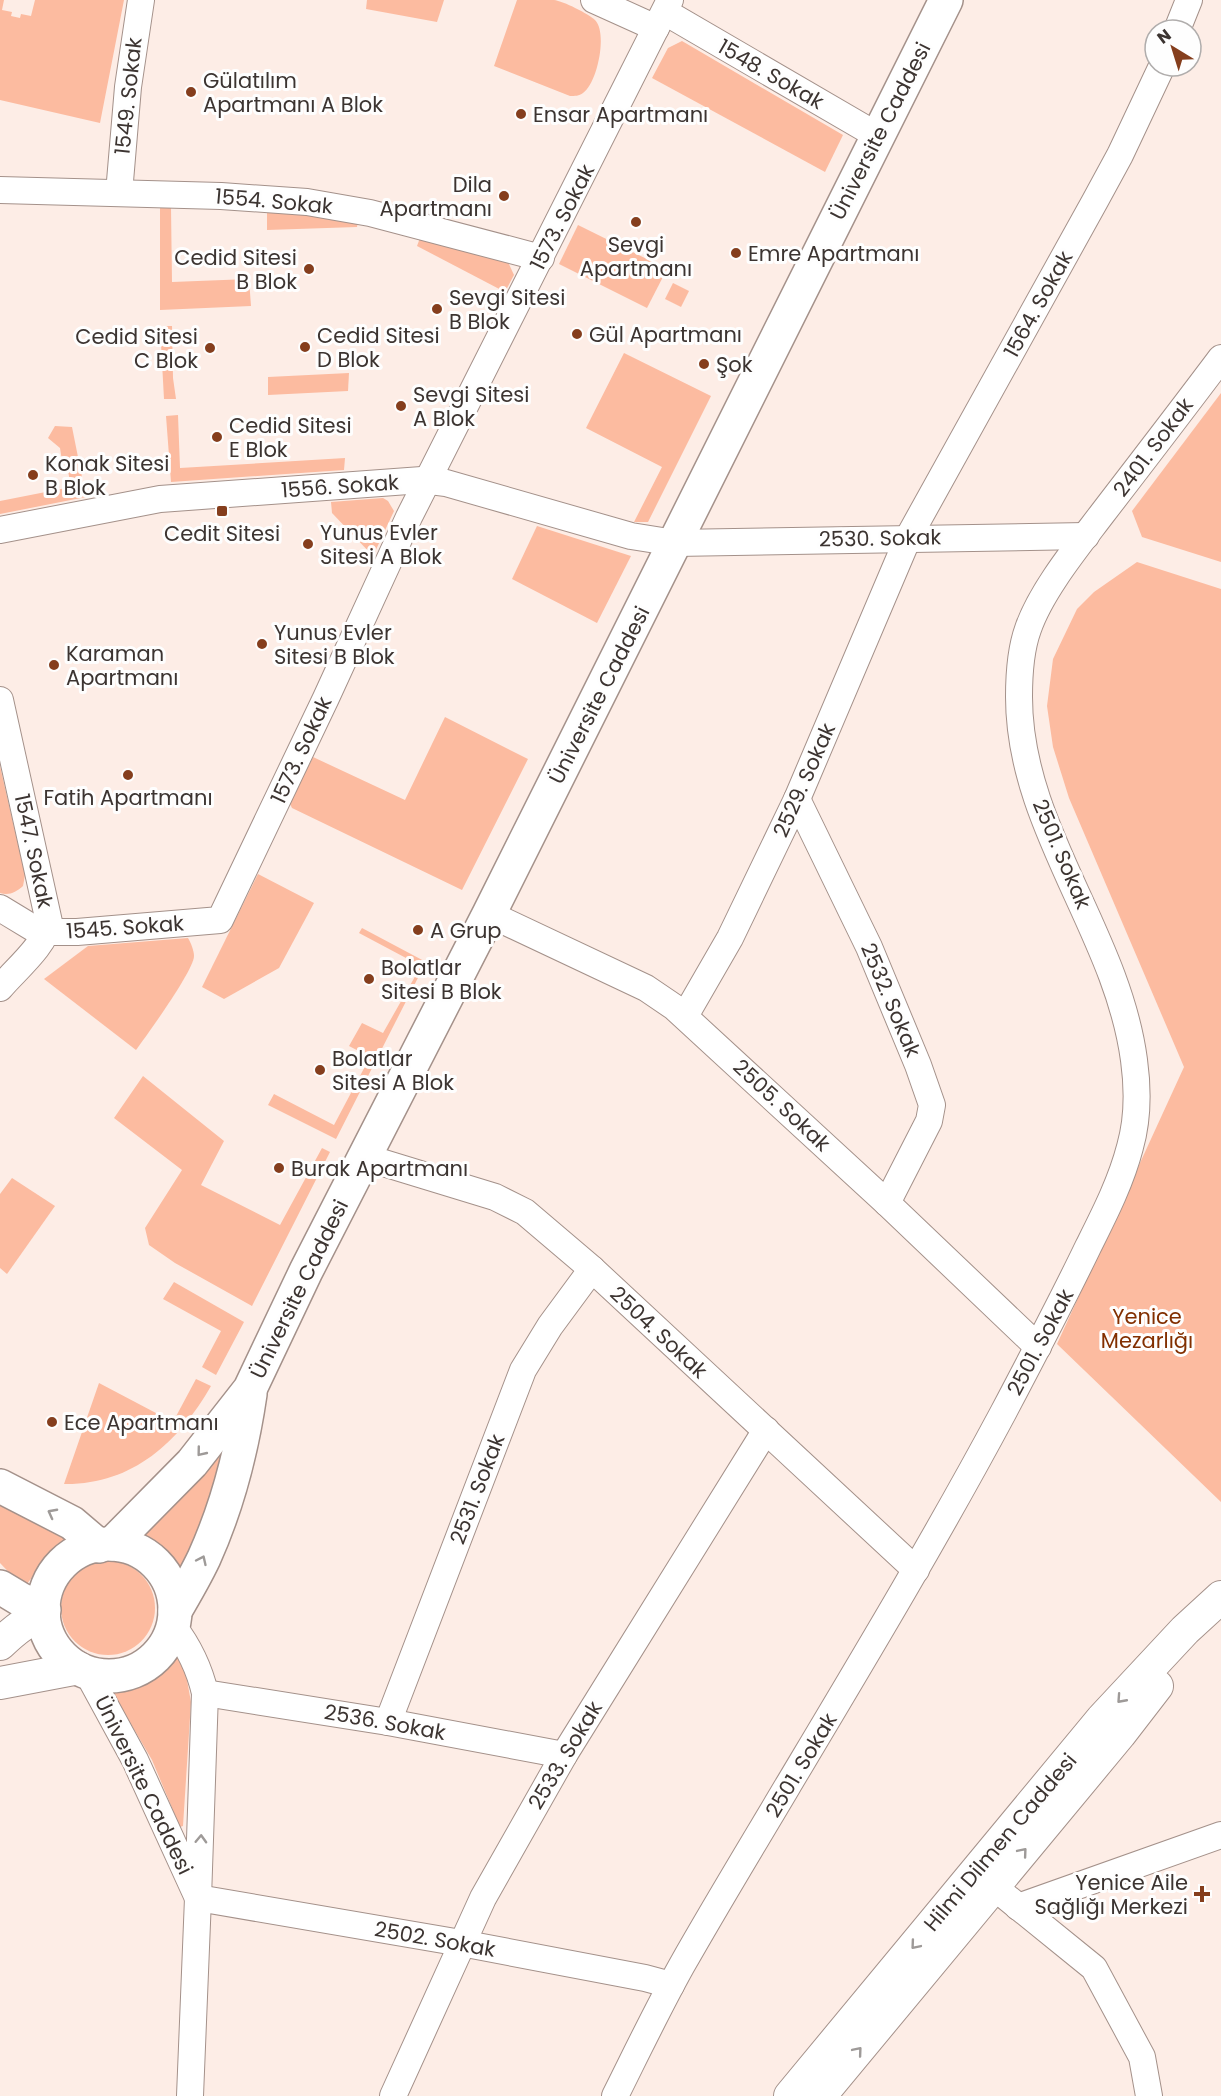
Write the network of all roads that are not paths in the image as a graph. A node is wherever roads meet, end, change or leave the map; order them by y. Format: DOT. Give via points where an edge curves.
graph roads {
  1 [pos="141,0"];
  2 [pos="594,0"];
  3 [pos="946,0"];
  4 [pos="1189,0"];
  5 [pos="664,13"];
  6 [pos="1182,18"];
  7 [pos="1156,78"];
  8 [pos="878,136"];
  9 [pos="0,190"];
  10 [pos="119,193"];
  11 [pos="541,258"];
  12 [pos="1221,358"];
  13 [pos="428,480"];
  14 [pos="0,530"];
  15 [pos="1086,536"];
  16 [pos="908,538"];
  17 [pos="675,543"];
  18 [pos="0,700"];
  19 [pos="797,799"];
  20 [pos="0,908"];
  21 [pos="489,914"];
  22 [pos="220,921"];
  23 [pos="47,932"];
  24 [pos="0,988"];
  25 [pos="686,1016"];
  26 [pos="364,1157"];
  27 [pos="887,1203"];
  28 [pos="592,1269"];
  29 [pos="1038,1347"];
  30 [pos="250,1389"];
  31 [pos="765,1430"];
  32 [pos="0,1485"];
  33 [pos="105,1545"];
  34 [pos="916,1570"];
  35 [pos="0,1587"];
  36 [pos="1221,1598"];
  37 [pos="44,1613"];
  38 [pos="174,1618"];
  39 [pos="0,1644"];
  40 [pos="83,1670"];
  41 [pos="0,1683"];
  42 [pos="205,1693"];
  43 [pos="388,1722"];
  44 [pos="564,1755"];
  45 [pos="1221,1835"];
  46 [pos="994,1887"];
  47 [pos="198,1898"];
  48 [pos="1018,1908"];
  49 [pos="461,1943"];
  50 [pos="671,1985"];
  51 [pos="190,2096"];
  52 [pos="393,2096"];
  53 [pos="615,2096"];
  54 [pos="790,2096"];
  55 [pos="820,2096"];
  56 [pos="1149,2096"];
  1 -- 10 [label="street, 1549. Sokak" via="128,87"];
  2 -- 5 [label="street, 1548. Sokak"];
  3 -- 8 [label="main road, Üniversite Caddesi"];
  4 -- 6 [label="street"];
  5 -- 8 [label="street, 1548. Sokak"];
  5 -- 11 [label="street, 1573. Sokak"];
  7 -- 16 [label="street, 1564. Sokak" via="1120,155"];
  8 -- 17 [label="main road, Üniversite Caddesi"];
  9 -- 10 [label="street, 1554. Sokak"];
  10 -- 11 [label="street, 1554. Sokak" via="333,205"];
  11 -- 13 [label="street, 1573. Sokak"];
  12 -- 15 [label="street, 2401. Sokak"];
  13 -- 14 [label="street, 1556. Sokak" via="160,499"];
  13 -- 17 [label="street, 1556. Sokak" via="631,536"];
  13 -- 22 [label="street, 1573. Sokak"];
  15 -- 16 [label="street, 2530. Sokak"];
  15 -- 29 [label="street, 2501. Sokak" via="1045,596 1028,630 1019,679 1019,711 1023,745 1042,814 1096,934 1125,1012 1136,1076 1137,1112 1121,1175"];
  16 -- 17 [label="street, 2530. Sokak"];
  16 -- 19 [label="street, 2529. Sokak"];
  17 -- 21 [label="main road, Üniversite Caddesi"];
  18 -- 23 [label="street, 1547. Sokak" via="46,906"];
  19 -- 25 [label="street, 2529. Sokak" via="730,938"];
  19 -- 27 [label="street, 2532. Sokak" via="869,946 932,1105 929,1121"];
  20 -- 23 [label="street, 1545. Sokak"];
  21 -- 25 [label="street, 2505. Sokak" via="646,988"];
  21 -- 26 [label="main road, Üniversite Caddesi"];
  22 -- 23 [label="street, 1545. Sokak"];
  23 -- 24 [label="street, 1547. Sokak"];
  25 -- 27 [label="street, 2505. Sokak"];
  26 -- 28 [label="street, 2504. Sokak" via="510,1204 541,1224"];
  26 -- 30 [label="main road, Üniversite Caddesi"];
  27 -- 29 [label="street, 2505. Sokak"];
  28 -- 31 [label="street, 2504. Sokak"];
  28 -- 43 [label="street, 2531. Sokak" via="523,1370"];
  29 -- 34 [label="street, 2501. Sokak"];
  30 -- 33 [label="main road, Üniversite Caddesi, one-way" via="192,1463"];
  38 -- 30 [label="main road, Üniversite Caddesi, one-way" via="219,1519 237,1460"];
  31 -- 34 [label="street, 2504. Sokak"];
  31 -- 44 [label="street, 2533. Sokak"];
  33 -- 32 [label="main road, one-way"];
  33 -- 37 [label="main road" via="77,1553 63,1564 45,1595"];
  33 -- 38 [label="main road" via="129,1547 159,1566 174,1598"];
  34 -- 50 [label="street, 2501. Sokak"];
  35 -- 37 [label="main road"];
  46 -- 36 [label="street, Hilmi Dilmen Caddesi, one-way" via="1120,1734"];
  36 -- 54 [label="street, Hilmi Dilmen Caddesi, one-way" via="1102,1719"];
  37 -- 39 [label="street" via="23,1624"];
  37 -- 40 [label="main road" via="47,1632 56,1650"];
  38 -- 40 [label="main road" via="170,1637 144,1666 126,1674 107,1676"];
  38 -- 42 [label="street, Üniversite Caddesi" via="201,1675"];
  40 -- 41 [label="street"];
  40 -- 47 [label="street, Üniversite Caddesi" via="135,1760"];
  42 -- 43 [label="street, 2536. Sokak"];
  47 -- 42 [label="street, Üniversite Caddesi, one-way"];
  43 -- 44 [label="street, 2536. Sokak"];
  44 -- 49 [label="street, 2533. Sokak"];
  45 -- 48 [label="street"];
  46 -- 48 [label="street"];
  55 -- 46 [label="street, Hilmi Dilmen Caddesi, one-way"];
  47 -- 49 [label="street, 2502. Sokak"];
  47 -- 51 [label="street, Üniversite Caddesi"];
  48 -- 56 [label="street" via="1094,1968 1142,2057"];
  49 -- 50 [label="street, 2502. Sokak"];
  49 -- 52 [label="street, 2533. Sokak"];
  50 -- 53 [label="street, 2501. Sokak"];
}
